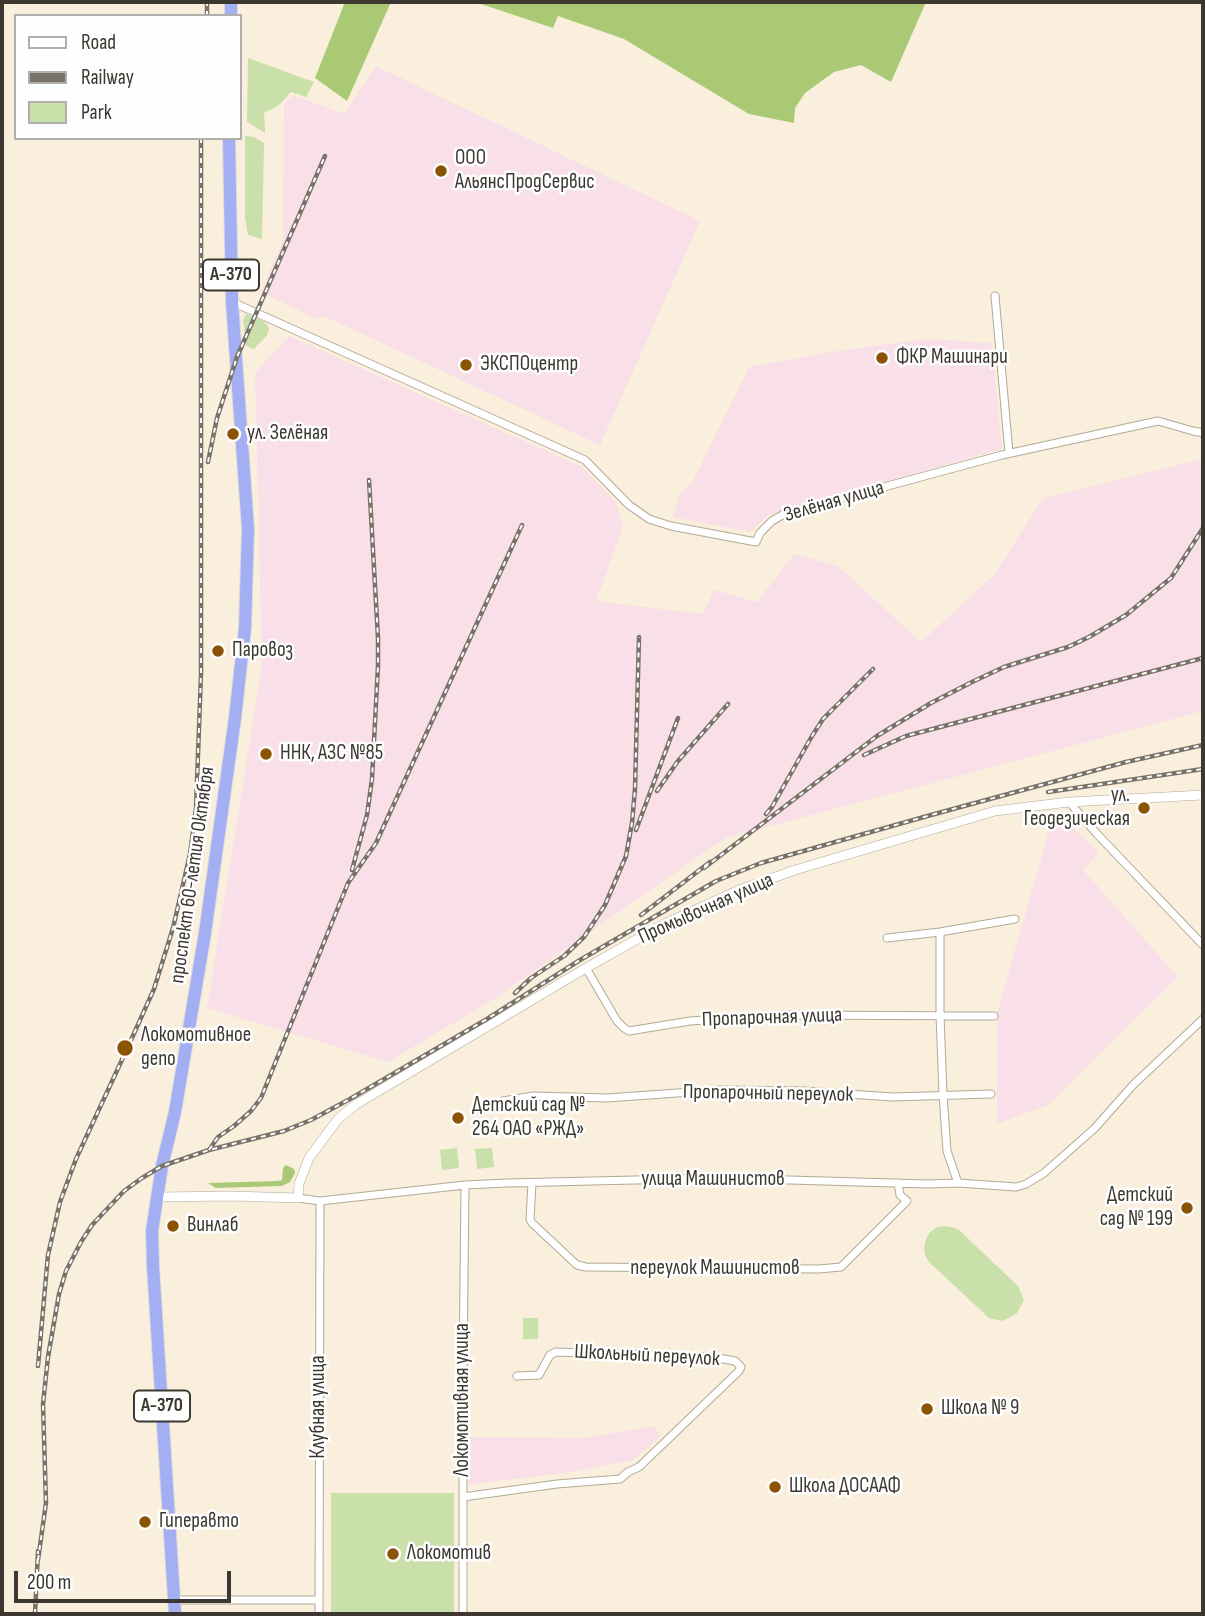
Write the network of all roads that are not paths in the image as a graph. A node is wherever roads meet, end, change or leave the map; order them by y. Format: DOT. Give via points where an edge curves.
graph roads {
  1 [pos="229,140"];
  2 [pos="995,296"];
  3 [pos="232,302"];
  4 [pos="1203,433"];
  5 [pos="1009,453"];
  6 [pos="1203,794"];
  7 [pos="1069,802"];
  8 [pos="1015,919"];
  9 [pos="940,932"];
  10 [pos="887,938"];
  11 [pos="1203,946"];
  12 [pos="586,968"];
  13 [pos="940,1015"];
  14 [pos="994,1016"];
  15 [pos="1203,1019"];
  16 [pos="991,1094"];
  17 [pos="943,1095"];
  18 [pos="503,1101"];
  19 [pos="531,1183"];
  20 [pos="898,1183"];
  21 [pos="958,1183"];
  22 [pos="466,1185"];
  23 [pos="158,1197"];
  24 [pos="298,1198"];
  25 [pos="320,1201"];
  26 [pos="517,1376"];
  27 [pos="463,1497"];
  28 [pos="174,1600"];
  29 [pos="319,1600"];
  30 [pos="175,1614"];
  31 [pos="319,1614"];
  32 [pos="463,1614"];
  1 -- 3 [label="highway, проспект 60-летия Октября / А-370"];
  2 -- 5 [label="street"];
  3 -- 5 [label="street, Зелёная улица" via="586,460 629,505 649,519 671,526 756,542 760,533 784,514"];
  3 -- 23 [label="highway, проспект 60-летия Октября / А-370" via="248,530 245,628 203,946"];
  4 -- 5 [label="street, Зелёная улица" via="1158,421"];
  6 -- 7 [label="street, Промывочная улица"];
  7 -- 11 [label="street"];
  7 -- 12 [label="street, Промывочная улица" via="995,811 765,880 664,924"];
  8 -- 9 [label="street"];
  9 -- 10 [label="street"];
  9 -- 13 [label="street"];
  12 -- 13 [label="street, Пропарочная улица" via="617,1021 629,1031 690,1021 783,1015"];
  12 -- 24 [label="street, Промывочная улица" via="355,1105 338,1119 309,1158"];
  13 -- 14 [label="street, Пропарочная улица"];
  13 -- 17 [label="street"];
  15 -- 21 [label="street, улица Машинистов" via="1044,1173 1016,1187"];
  16 -- 17 [label="street, Пропарочный переулок"];
  17 -- 18 [label="street, Пропарочный переулок" via="719,1090"];
  17 -- 21 [label="street" via="947,1151"];
  19 -- 20 [label="street, улица Машинистов" via="720,1178"];
  19 -- 20 [label="street, переулок Машинистов" via="531,1223 577,1265 806,1269 841,1267 907,1202"];
  19 -- 22 [label="street, улица Машинистов"];
  20 -- 21 [label="street, улица Машинистов"];
  22 -- 25 [label="street, улица Машинистов"];
  22 -- 27 [label="street, Локомотивная улица"];
  23 -- 24 [label="street, улица Машинистов"];
  23 -- 28 [label="highway, проспект 60-летия Октября / А-370" via="152,1231 153,1266"];
  24 -- 25 [label="street, улица Машинистов"];
  25 -- 29 [label="street, Клубная улица"];
  26 -- 27 [label="street, Школьный переулок" via="539,1376 556,1352 712,1357 740,1365 740,1371 639,1467 620,1479"];
  27 -- 32 [label="street, Локомотивная улица"];
  28 -- 29 [label="street"];
  28 -- 30 [label="highway, проспект 60-летия Октября / А-370"];
  29 -- 31 [label="street, Клубная улица"];
}
